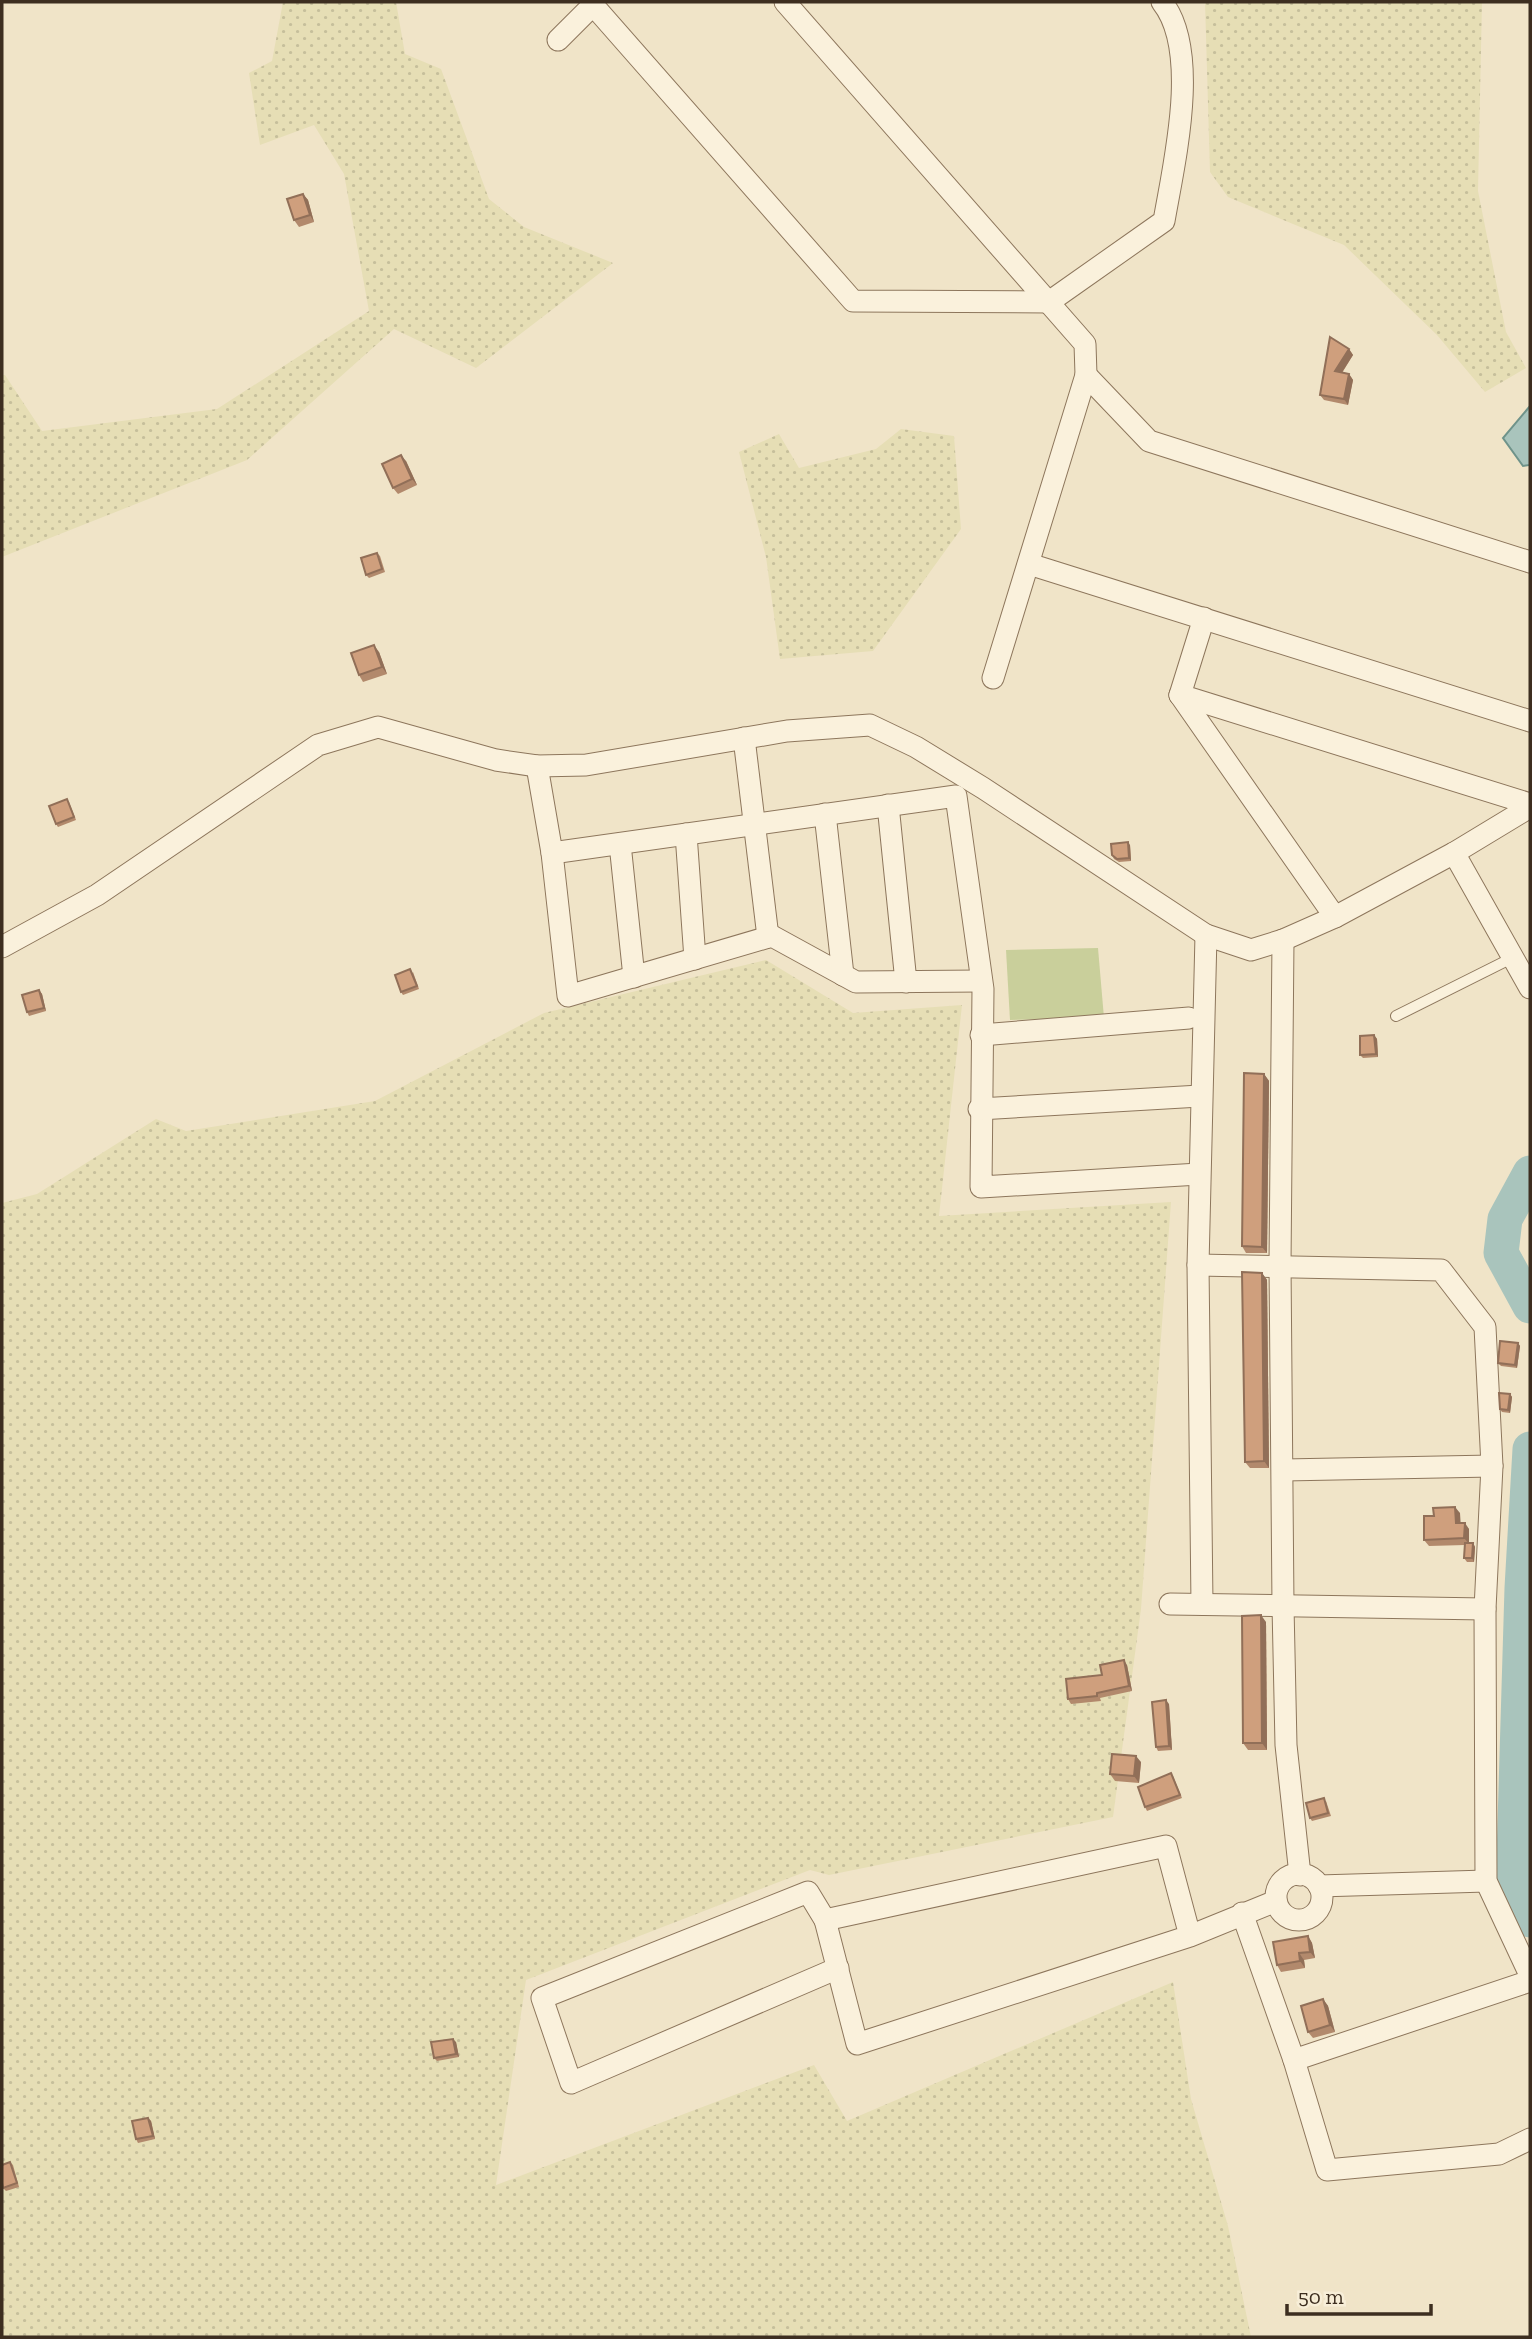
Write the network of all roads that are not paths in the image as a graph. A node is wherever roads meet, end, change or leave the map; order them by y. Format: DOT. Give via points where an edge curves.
graph roads {
  1 [pos="785,2"];
  2 [pos="1162,2"];
  3 [pos="595,4"];
  4 [pos="558,40"];
  5 [pos="1049,302"];
  6 [pos="1086,375"];
  7 [pos="1530,562"];
  8 [pos="1029,564"];
  9 [pos="1204,618"];
  10 [pos="993,678"];
  11 [pos="1180,695"];
  12 [pos="1530,721"];
  13 [pos="744,738"];
  14 [pos="537,766"];
  15 [pos="888,805"];
  16 [pos="1530,806"];
  17 [pos="825,814"];
  18 [pos="755,824"];
  19 [pos="686,834"];
  20 [pos="620,844"];
  21 [pos="552,853"];
  22 [pos="1454,853"];
  23 [pos="1335,917"];
  24 [pos="1206,935"];
  25 [pos="768,937"];
  26 [pos="1283,940"];
  27 [pos="2,947"];
  28 [pos="695,958"];
  29 [pos="1512,958"];
  30 [pos="843,975"];
  31 [pos="634,977"];
  32 [pos="981,981"];
  33 [pos="906,982"];
  34 [pos="1530,988"];
  35 [pos="1396,1016"];
  36 [pos="1189,1018"];
  37 [pos="981,1034"];
  38 [pos="1200,1096"];
  39 [pos="979,1108"];
  40 [pos="1199,1174"];
  41 [pos="1280,1264"];
  42 [pos="1198,1265"];
  43 [pos="1492,1466"];
  44 [pos="1284,1470"];
  45 [pos="1170,1604"];
  46 [pos="1202,1604"];
  47 [pos="1283,1606"];
  48 [pos="1485,1609"];
  49 [pos="1300,1875"];
  50 [pos="1486,1881"];
  51 [pos="1319,1886"];
  52 [pos="1276,1901"];
  53 [pos="1242,1913"];
  54 [pos="825,1920"];
  55 [pos="1190,1936"];
  56 [pos="838,1968"];
  57 [pos="1530,1975"];
  58 [pos="1530,1981"];
  59 [pos="1294,2060"];
  60 [pos="1530,2139"];
  1 -- 5 [label="street"];
  2 -- 5 [label="street" via="1182,44 1179,140 1164,221"];
  3 -- 4 [label="street"];
  3 -- 5 [label="street" via="853,301"];
  5 -- 6 [label="street" via="1086,344"];
  6 -- 7 [label="street" via="1149,442"];
  6 -- 8 [label="street"];
  8 -- 9 [label="street"];
  8 -- 10 [label="street"];
  9 -- 11 [label="street"];
  9 -- 12 [label="street"];
  11 -- 16 [label="street"];
  11 -- 23 [label="street"];
  13 -- 14 [label="street" via="586,765"];
  13 -- 18 [label="street"];
  13 -- 24 [label="street" via="870,725 983,788"];
  14 -- 21 [label="street"];
  14 -- 27 [label="street" via="496,760 378,727 318,745 97,895"];
  15 -- 17 [label="street"];
  15 -- 32 [label="street" via="956,796"];
  15 -- 33 [label="street"];
  16 -- 22 [label="street"];
  17 -- 18 [label="street"];
  17 -- 30 [label="street"];
  18 -- 19 [label="street"];
  18 -- 25 [label="street"];
  19 -- 20 [label="street"];
  19 -- 28 [label="street"];
  20 -- 21 [label="street"];
  20 -- 31 [label="street"];
  21 -- 31 [label="street" via="568,996"];
  22 -- 23 [label="street"];
  22 -- 29 [label="street"];
  23 -- 26 [label="street"];
  24 -- 26 [label="street" via="1251,950"];
  24 -- 38 [label="street"];
  25 -- 28 [label="street"];
  25 -- 30 [label="street"];
  26 -- 41 [label="street"];
  28 -- 31 [label="street"];
  29 -- 34 [label="street"];
  29 -- 35 [label="lane"];
  30 -- 33 [label="street" via="856,982"];
  32 -- 33 [label="street"];
  32 -- 37 [label="street"];
  36 -- 37 [label="street"];
  37 -- 39 [label="street"];
  38 -- 39 [label="street"];
  38 -- 40 [label="street"];
  39 -- 40 [label="street" via="981,1186"];
  40 -- 42 [label="street"];
  41 -- 42 [label="street"];
  41 -- 43 [label="street" via="1441,1270 1485,1327"];
  41 -- 44 [label="street"];
  42 -- 46 [label="street"];
  43 -- 44 [label="street"];
  43 -- 48 [label="street"];
  44 -- 47 [label="street"];
  45 -- 46 [label="street"];
  46 -- 47 [label="street"];
  47 -- 48 [label="street"];
  47 -- 49 [label="street" via="1287,1758"];
  48 -- 50 [label="street"];
  49 -- 51 [label="street"];
  49 -- 52 [label="street" via="1284,1879"];
  50 -- 51 [label="street"];
  50 -- 57 [label="street"];
  51 -- 52 [label="street" via="1318,1909 1306,1919 1291,1919"];
  52 -- 53 [label="street"];
  53 -- 55 [label="street"];
  53 -- 59 [label="street"];
  54 -- 55 [label="street" via="1166,1846"];
  54 -- 56 [label="street"];
  54 -- 56 [label="street" via="808,1892 542,1998 571,2083"];
  55 -- 56 [label="street" via="857,2044"];
  58 -- 59 [label="street"];
  59 -- 60 [label="street" via="1327,2169 1499,2154"];
}
